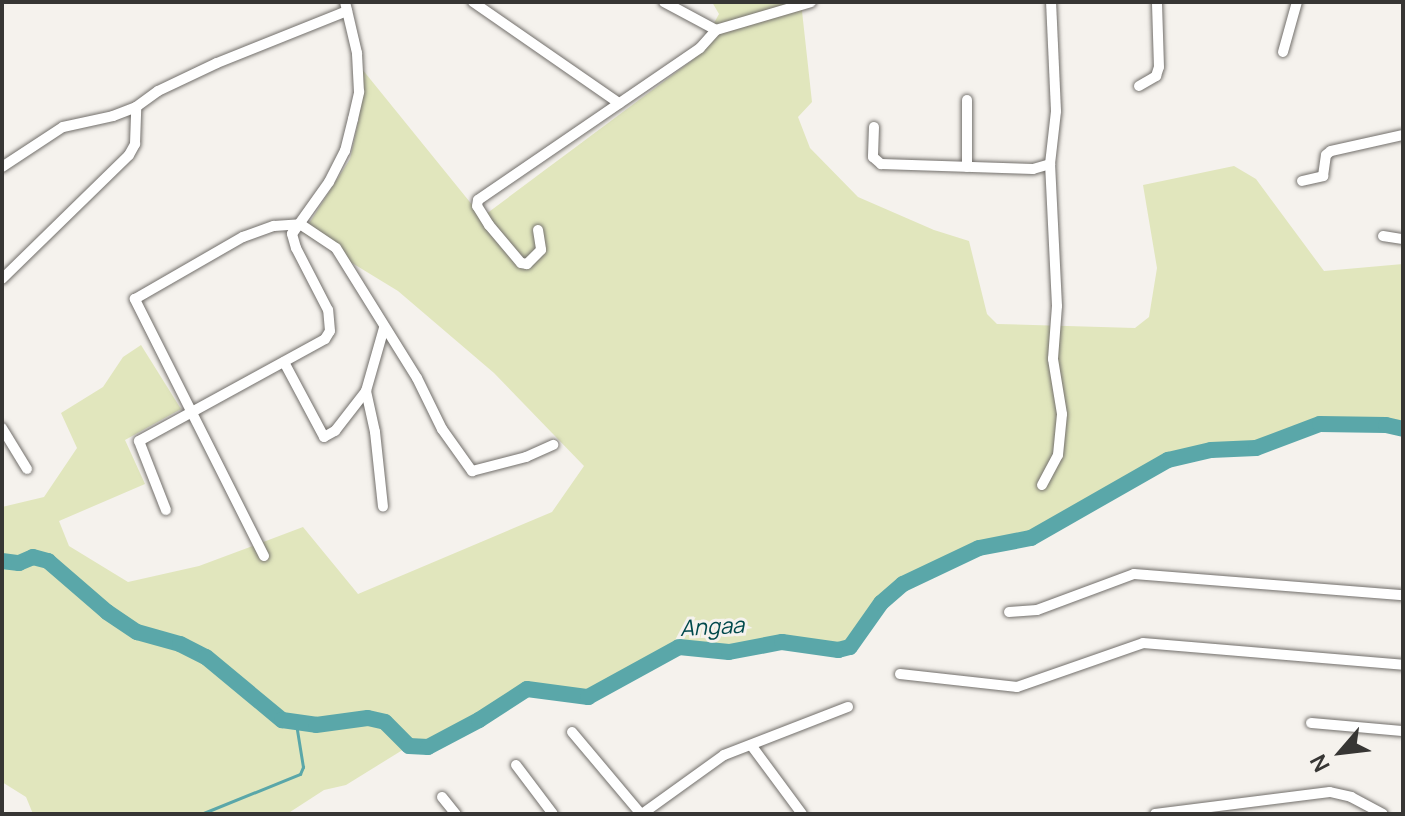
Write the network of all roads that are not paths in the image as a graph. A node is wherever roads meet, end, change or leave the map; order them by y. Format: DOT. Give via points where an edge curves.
graph roads {
  1 [pos="473,2"];
  2 [pos="664,2"];
  3 [pos="811,2"];
  4 [pos="1051,2"];
  5 [pos="1157,2"];
  6 [pos="1297,2"];
  7 [pos="346,6"];
  8 [pos="716,30"];
  9 [pos="1283,52"];
  10 [pos="1139,86"];
  11 [pos="967,100"];
  12 [pos="619,103"];
  13 [pos="136,107"];
  14 [pos="874,127"];
  15 [pos="1403,135"];
  16 [pos="1050,164"];
  17 [pos="2,167"];
  18 [pos="967,167"];
  19 [pos="1302,181"];
  20 [pos="300,224"];
  21 [pos="538,230"];
  22 [pos="1383,236"];
  23 [pos="1403,239"];
  24 [pos="2,279"];
  25 [pos="384,328"];
  26 [pos="284,362"];
  27 [pos="366,391"];
  28 [pos="190,410"];
  29 [pos="2,428"];
  30 [pos="553,445"];
  31 [pos="27,469"];
  32 [pos="1042,485"];
  33 [pos="383,507"];
  34 [pos="166,510"];
  35 [pos="264,556"];
  36 [pos="1403,595"];
  37 [pos="1009,612"];
  38 [pos="1403,665"];
  39 [pos="900,674"];
  40 [pos="848,707"];
  41 [pos="1311,723"];
  42 [pos="1403,731"];
  43 [pos="572,732"];
  44 [pos="751,745"];
  45 [pos="516,765"];
  46 [pos="442,797"];
  47 [pos="1214,811"];
  48 [pos="456,814"];
  49 [pos="553,814"];
  50 [pos="642,814"];
  51 [pos="802,814"];
  52 [pos="1155,814"];
  53 [pos="1383,814"];
  1 -- 12 [label="street"];
  2 -- 8 [label="street"];
  3 -- 8 [label="street"];
  4 -- 16 [label="street" via="1056,111"];
  5 -- 10 [label="street" via="1159,67 1156,76"];
  6 -- 9 [label="street"];
  7 -- 13 [label="street" via="158,91"];
  7 -- 20 [label="street" via="359,92 345,151"];
  8 -- 12 [label="street" via="700,48"];
  11 -- 18 [label="street"];
  12 -- 21 [label="street" via="478,200 489,225 521,263 527,264 541,250"];
  13 -- 17 [label="street" via="63,127"];
  13 -- 24 [label="street" via="135,144 129,155"];
  14 -- 18 [label="street" via="873,157 881,164"];
  15 -- 19 [label="street" via="1331,151 1323,176"];
  16 -- 18 [label="street" via="1033,169"];
  16 -- 32 [label="street" via="1057,306 1053,359 1062,414 1058,455"];
  20 -- 25 [label="street" via="336,248"];
  20 -- 26 [label="street" via="292,240 332,324 325,339"];
  20 -- 28 [label="street" via="243,237 135,299"];
  22 -- 23 [label="street"];
  25 -- 27 [label="street"];
  25 -- 30 [label="street" via="472,471"];
  26 -- 27 [label="street" via="324,437 335,431"];
  26 -- 28 [label="street"];
  27 -- 33 [label="street"];
  28 -- 34 [label="street" via="138,444"];
  28 -- 35 [label="street"];
  29 -- 31 [label="street"];
  36 -- 37 [label="street" via="1134,574 1037,610"];
  38 -- 39 [label="street" via="1143,643 1017,687"];
  40 -- 44 [label="street"];
  41 -- 42 [label="street"];
  43 -- 50 [label="street"];
  44 -- 50 [label="street" via="724,755"];
  44 -- 51 [label="street"];
  45 -- 49 [label="street"];
  46 -- 48 [label="street"];
  47 -- 52 [label="street"];
  47 -- 53 [label="street" via="1330,792"];
}
